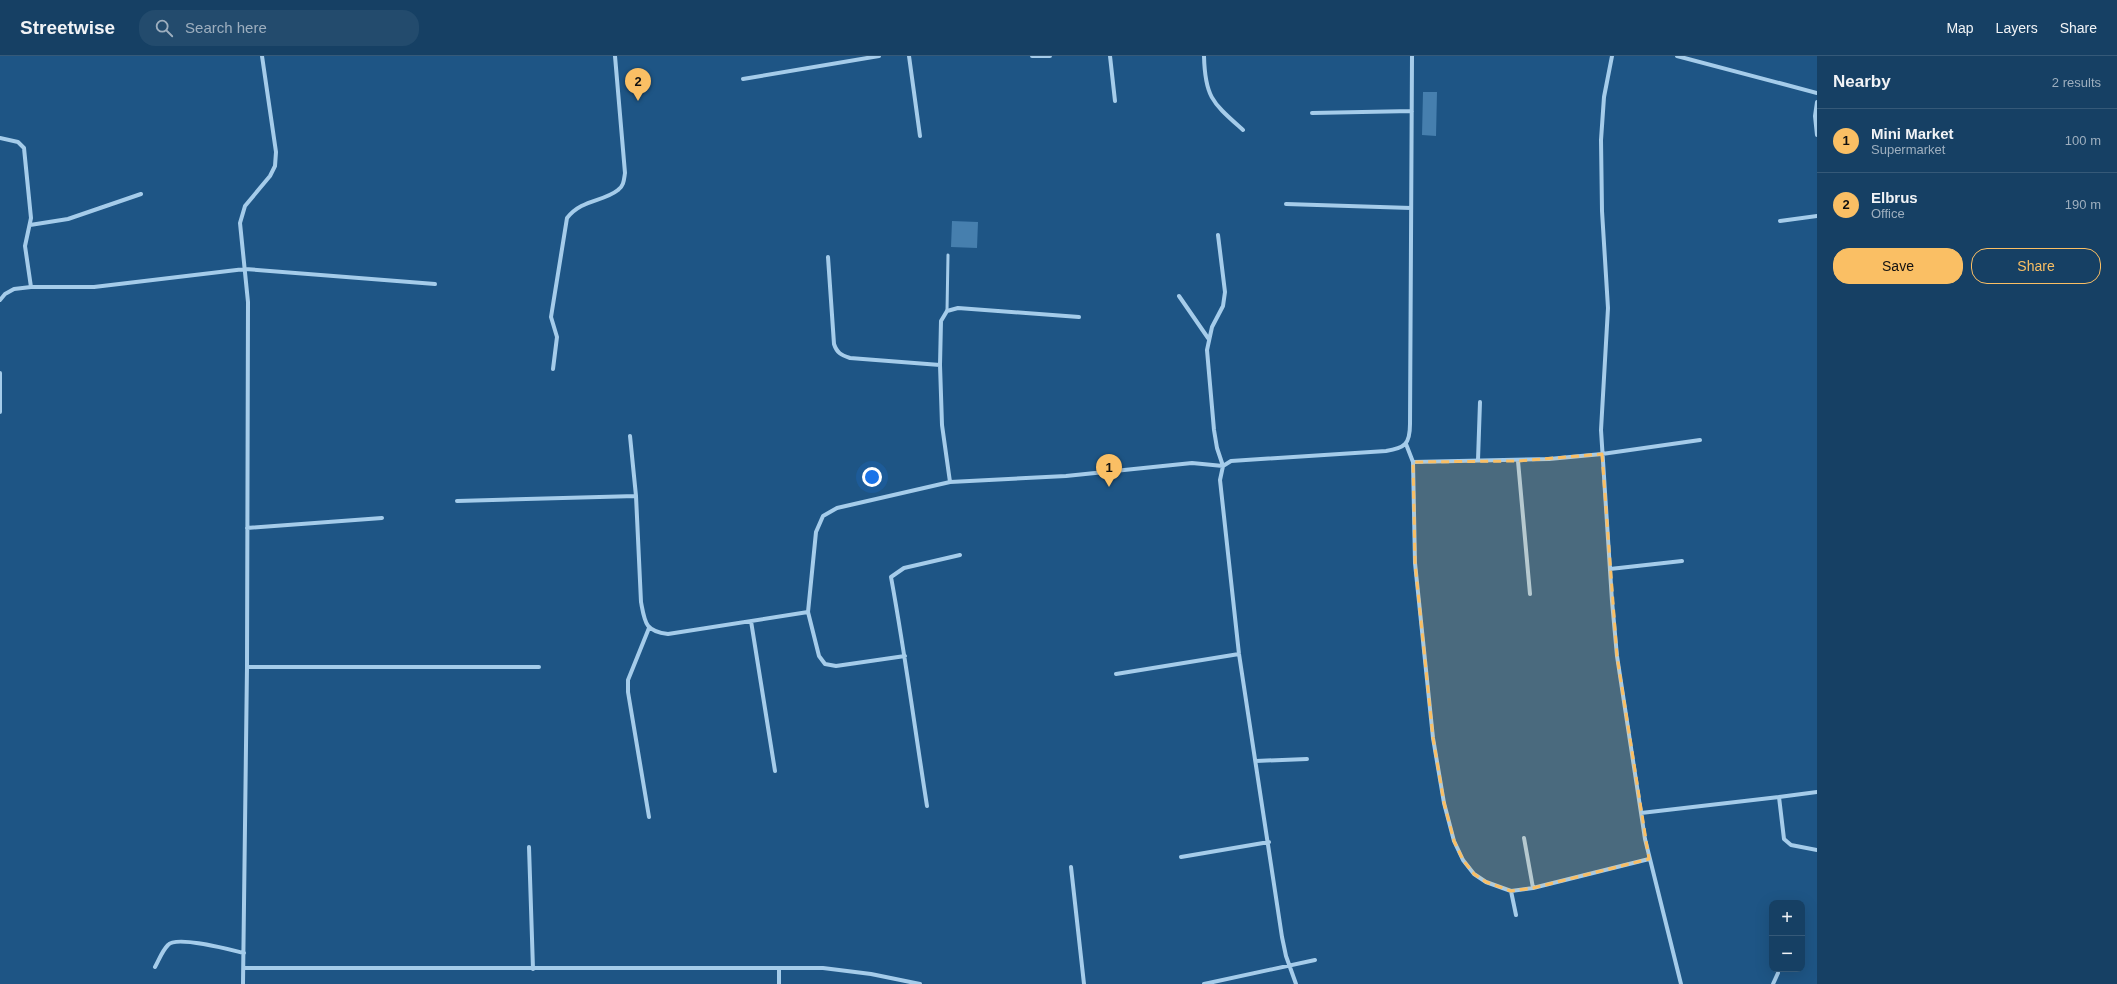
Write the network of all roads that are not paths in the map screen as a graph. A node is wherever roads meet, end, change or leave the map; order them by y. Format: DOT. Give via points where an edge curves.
graph roads {
  1 [pos="262,56"];
  2 [pos="614,56"];
  3 [pos="879,56"];
  4 [pos="909,56"];
  5 [pos="1032,56"];
  6 [pos="1050,56"];
  7 [pos="1110,56"];
  8 [pos="1204,56"];
  9 [pos="1412,56"];
  10 [pos="1612,56"];
  11 [pos="1677,56"];
  12 [pos="743,79"];
  13 [pos="1817,93"];
  14 [pos="1115,101"];
  15 [pos="1817,102"];
  16 [pos="1412,111"];
  17 [pos="1312,113"];
  18 [pos="1243,130"];
  19 [pos="1817,135"];
  20 [pos="920,136"];
  21 [pos="0,138"];
  22 [pos="141,194"];
  23 [pos="1286,204"];
  24 [pos="1411,208"];
  25 [pos="1817,216"];
  26 [pos="1780,221"];
  27 [pos="30,225"];
  28 [pos="1218,235"];
  29 [pos="948,255"];
  30 [pos="828,257"];
  31 [pos="245,269"];
  32 [pos="435,284"];
  33 [pos="31,287"];
  34 [pos="1179,296"];
  35 [pos="0,300"];
  36 [pos="947,311"];
  37 [pos="1080,317"];
  38 [pos="1208,338"];
  39 [pos="940,366"];
  40 [pos="553,369"];
  41 [pos="0,373"];
  42 [pos="1480,402"];
  43 [pos="0,412"];
  44 [pos="630,436"];
  45 [pos="1700,440"];
  46 [pos="1406,444"];
  47 [pos="1602,454"];
  48 [pos="1478,460"];
  49 [pos="1518,461"];
  50 [pos="1413,462"];
  51 [pos="1223,466"];
  52 [pos="950,482"];
  53 [pos="636,496"];
  54 [pos="457,501"];
  55 [pos="382,518"];
  56 [pos="247,528"];
  57 [pos="960,555"];
  58 [pos="1682,561"];
  59 [pos="1610,569"];
  60 [pos="1530,594"];
  61 [pos="808,612"];
  62 [pos="751,621"];
  63 [pos="649,628"];
  64 [pos="1239,654"];
  65 [pos="906,656"];
  66 [pos="539,667"];
  67 [pos="247,668"];
  68 [pos="1116,674"];
  69 [pos="1307,759"];
  70 [pos="1256,761"];
  71 [pos="775,771"];
  72 [pos="1817,792"];
  73 [pos="1779,797"];
  74 [pos="927,806"];
  75 [pos="1641,813"];
  76 [pos="649,817"];
  77 [pos="1524,838"];
  78 [pos="1269,842"];
  79 [pos="529,848"];
  80 [pos="1817,850"];
  81 [pos="1181,857"];
  82 [pos="1649,859"];
  83 [pos="1071,867"];
  84 [pos="1533,888"];
  85 [pos="1511,891"];
  86 [pos="1516,915"];
  87 [pos="244,953"];
  88 [pos="1315,960"];
  89 [pos="1290,966"];
  90 [pos="155,967"];
  91 [pos="244,968"];
  92 [pos="780,968"];
  93 [pos="533,969"];
  94 [pos="1778,973"];
  95 [pos="243,984"];
  96 [pos="779,984"];
  97 [pos="920,984"];
  98 [pos="1084,984"];
  99 [pos="1204,984"];
  100 [pos="1296,984"];
  101 [pos="1681,984"];
  102 [pos="1773,984"];
  1 -- 31 [label="street" via="276,152 270,176 242,212 240,223"];
  2 -- 40 [label="street" via="625,173 618,190 574,209 567,218 551,317 557,337"];
  3 -- 12 [label="street"];
  4 -- 20 [label="street"];
  5 -- 6 [label="street"];
  7 -- 14 [label="street"];
  8 -- 18 [label="street" via="1206,84 1211,99"];
  9 -- 16 [label="street"];
  10 -- 47 [label="street" via="1603,103 1601,140 1608,308 1601,410"];
  11 -- 13 [label="street"];
  15 -- 19 [label="street"];
  16 -- 17 [label="street"];
  16 -- 24 [label="street"];
  21 -- 27 [label="street" via="18,142 24,148"];
  22 -- 27 [label="street" via="68,219"];
  23 -- 24 [label="street"];
  24 -- 46 [label="street" via="1410,429"];
  25 -- 26 [label="street"];
  27 -- 33 [label="street" via="25,246"];
  28 -- 38 [label="street" via="1225,292 1223,306"];
  29 -- 36 [label="lane"];
  30 -- 39 [label="street" via="834,344 841,355"];
  31 -- 32 [label="street"];
  31 -- 33 [label="street" via="94,287"];
  31 -- 56 [label="street" via="248,302"];
  33 -- 35 [label="street" via="14,289"];
  34 -- 38 [label="street"];
  36 -- 37 [label="street" via="958,308"];
  36 -- 39 [label="street" via="941,321"];
  38 -- 51 [label="street" via="1214,430"];
  39 -- 52 [label="street" via="942,425"];
  41 -- 43 [label="street"];
  42 -- 48 [label="street"];
  44 -- 53 [label="street"];
  45 -- 47 [label="street"];
  46 -- 50 [label="street"];
  46 -- 51 [label="street" via="1398,449 1386,451 1231,461"];
  47 -- 49 [label="street"];
  47 -- 59 [label="street"];
  48 -- 49 [label="street"];
  48 -- 50 [label="street"];
  49 -- 60 [label="street"];
  50 -- 85 [label="street" via="1415,563 1433,738 1444,803 1454,842 1474,874 1486,882"];
  51 -- 52 [label="street" via="1192,463 1066,476"];
  51 -- 64 [label="street" via="1220,492"];
  52 -- 61 [label="street" via="836,508 823,516 816,532"];
  53 -- 54 [label="street"];
  53 -- 63 [label="street" via="641,602 644,619"];
  55 -- 56 [label="street"];
  56 -- 67 [label="street"];
  57 -- 65 [label="street" via="904,568 891,577"];
  58 -- 59 [label="street"];
  59 -- 75 [label="street" via="1617,656"];
  61 -- 62 [label="street"];
  61 -- 65 [label="street" via="819,656 825,664 836,666"];
  62 -- 63 [label="street" via="668,634"];
  62 -- 71 [label="street"];
  63 -- 76 [label="street" via="628,680"];
  64 -- 68 [label="street"];
  64 -- 70 [label="street"];
  65 -- 74 [label="street" via="909,694"];
  66 -- 67 [label="street"];
  67 -- 87 [label="street"];
  69 -- 70 [label="street"];
  70 -- 78 [label="street"];
  72 -- 73 [label="street"];
  73 -- 75 [label="street"];
  73 -- 80 [label="street" via="1784,839 1791,844"];
  75 -- 82 [label="street"];
  77 -- 84 [label="street"];
  78 -- 81 [label="street"];
  78 -- 89 [label="street" via="1283,946"];
  79 -- 93 [label="street"];
  82 -- 84 [label="street"];
  82 -- 101 [label="street"];
  83 -- 98 [label="street"];
  84 -- 85 [label="street"];
  85 -- 86 [label="street"];
  87 -- 90 [label="street" via="174,941 168,944"];
  87 -- 91 [label="street"];
  88 -- 89 [label="street"];
  89 -- 99 [label="street"];
  89 -- 100 [label="street"];
  91 -- 93 [label="street"];
  91 -- 95 [label="street"];
  92 -- 93 [label="street"];
  92 -- 96 [label="street"];
  92 -- 97 [label="street" via="844,970"];
  94 -- 102 [label="street"];
}
